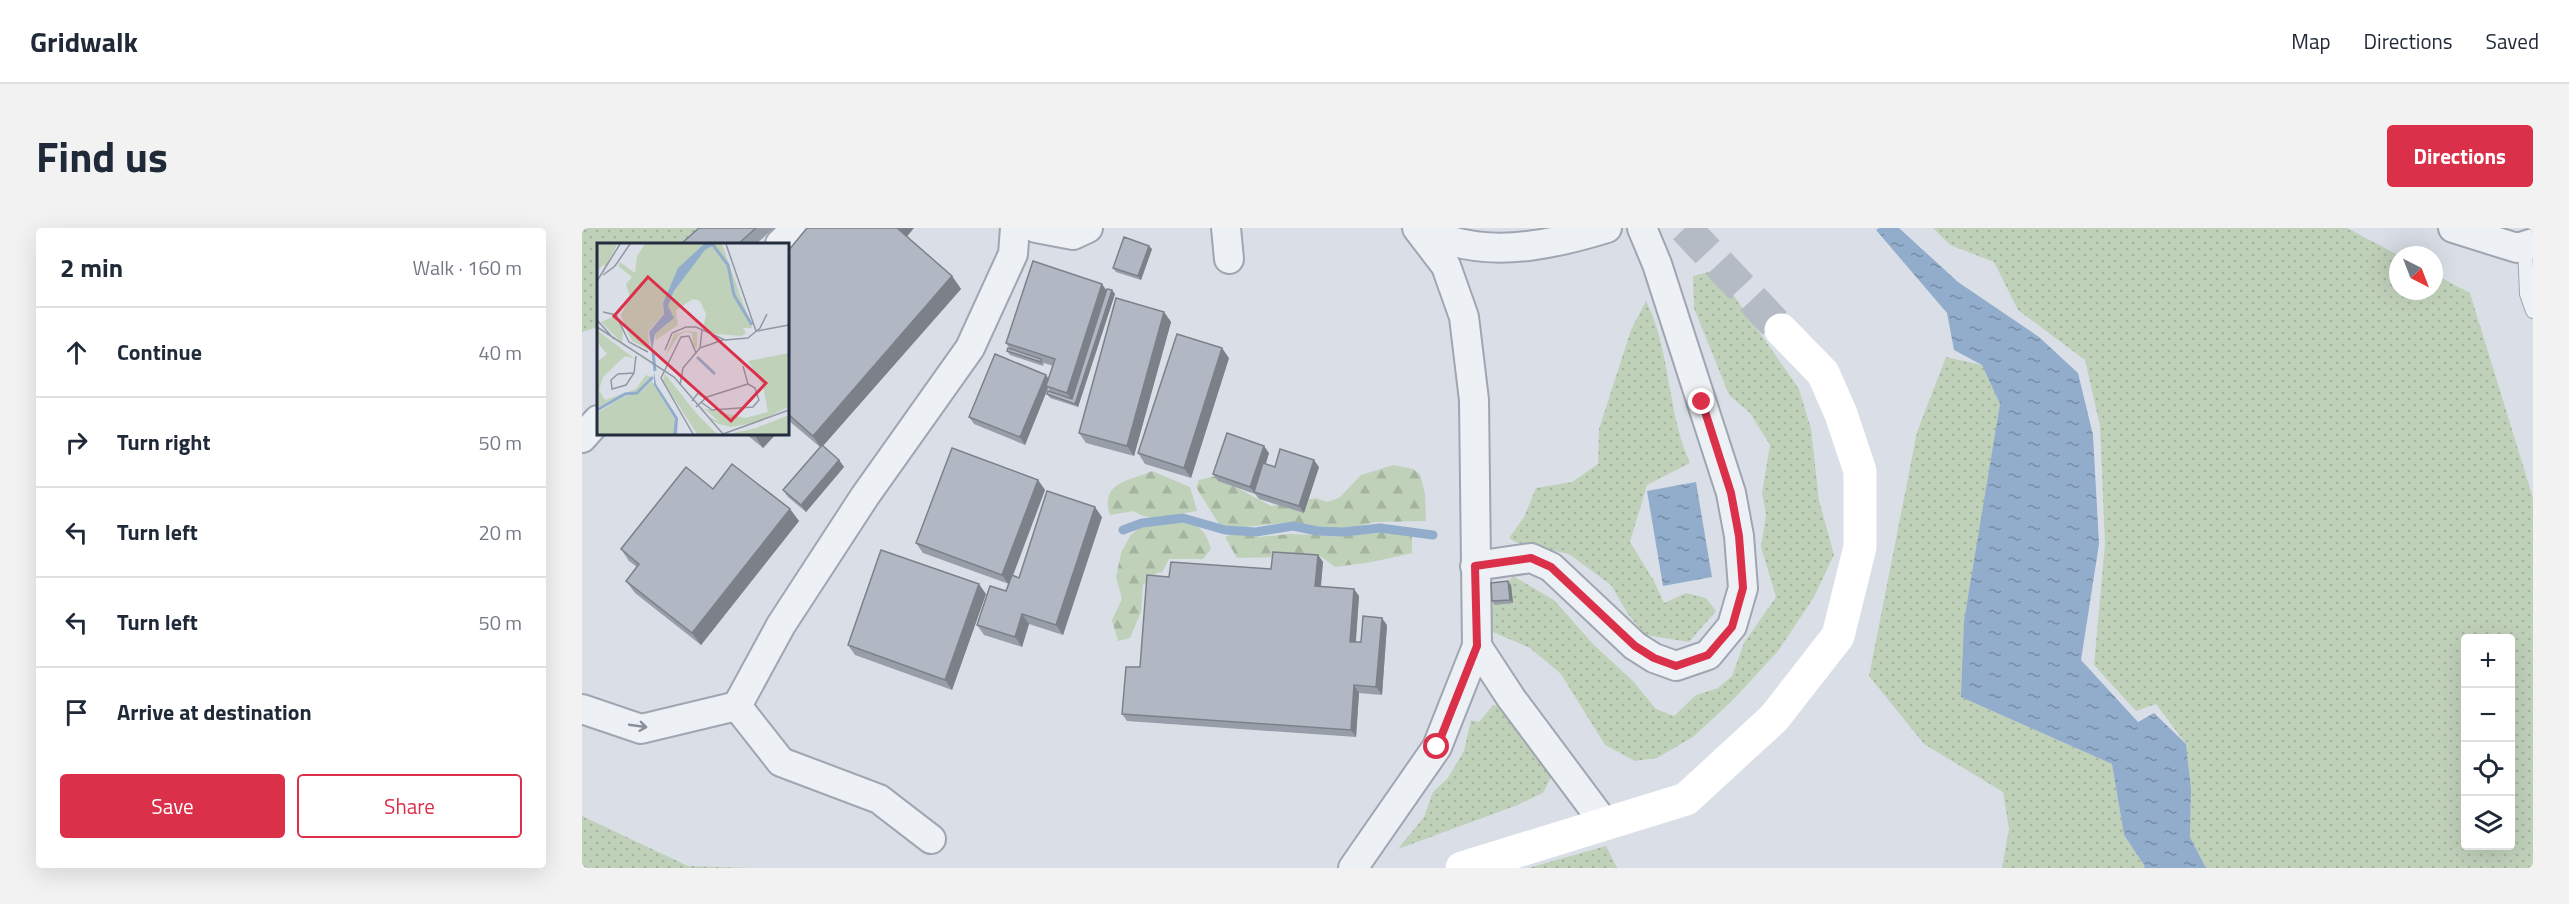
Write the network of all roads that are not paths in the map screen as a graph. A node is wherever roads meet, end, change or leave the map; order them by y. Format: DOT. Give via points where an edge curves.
graph roads {
  1 [pos="796,228"];
  2 [pos="1015,228"];
  3 [pos="1036,228"];
  4 [pos="1088,228"];
  5 [pos="1226,228"];
  6 [pos="1417,228"];
  7 [pos="1426,228"];
  8 [pos="1607,228"];
  9 [pos="1642,228"];
  10 [pos="2453,228"];
  11 [pos="781,243"];
  12 [pos="2529,244"];
  13 [pos="1229,259"];
  14 [pos="2533,311"];
  15 [pos="1781,330"];
  16 [pos="597,421"];
  17 [pos="582,438"];
  18 [pos="1475,566"];
  19 [pos="1477,646"];
  20 [pos="737,706"];
  21 [pos="582,709"];
  22 [pos="1605,824"];
  23 [pos="931,839"];
  24 [pos="1353,868"];
  25 [pos="1462,868"];
  1 -- 11 [label="street"];
  2 -- 20 [label="street" via="1013,255 970,348 865,496 794,605"];
  3 -- 4 [label="street" via="1073,235"];
  5 -- 13 [label="street"];
  6 -- 18 [label="street" via="1446,266 1464,317 1474,400"];
  7 -- 8 [label="street" via="1451,241 1502,248 1565,241"];
  9 -- 18 [label="street" via="1731,493 1743,588 1732,627 1708,655 1676,666 1635,646 1551,567 1531,558"];
  10 -- 12 [label="street" via="2517,248"];
  12 -- 14 [label="lane" via="2527,294"];
  15 -- 22 [label="street" via="1823,373 1842,414 1860,471 1860,547 1838,636 1774,718 1686,799"];
  16 -- 17 [label="street"];
  18 -- 19 [label="street"];
  19 -- 22 [label="street"];
  19 -- 24 [label="street" via="1437,747"];
  21 -- 20 [label="street, one-way" via="641,729"];
  20 -- 23 [label="street" via="780,762 879,799"];
  22 -- 25 [label="street"];
}
